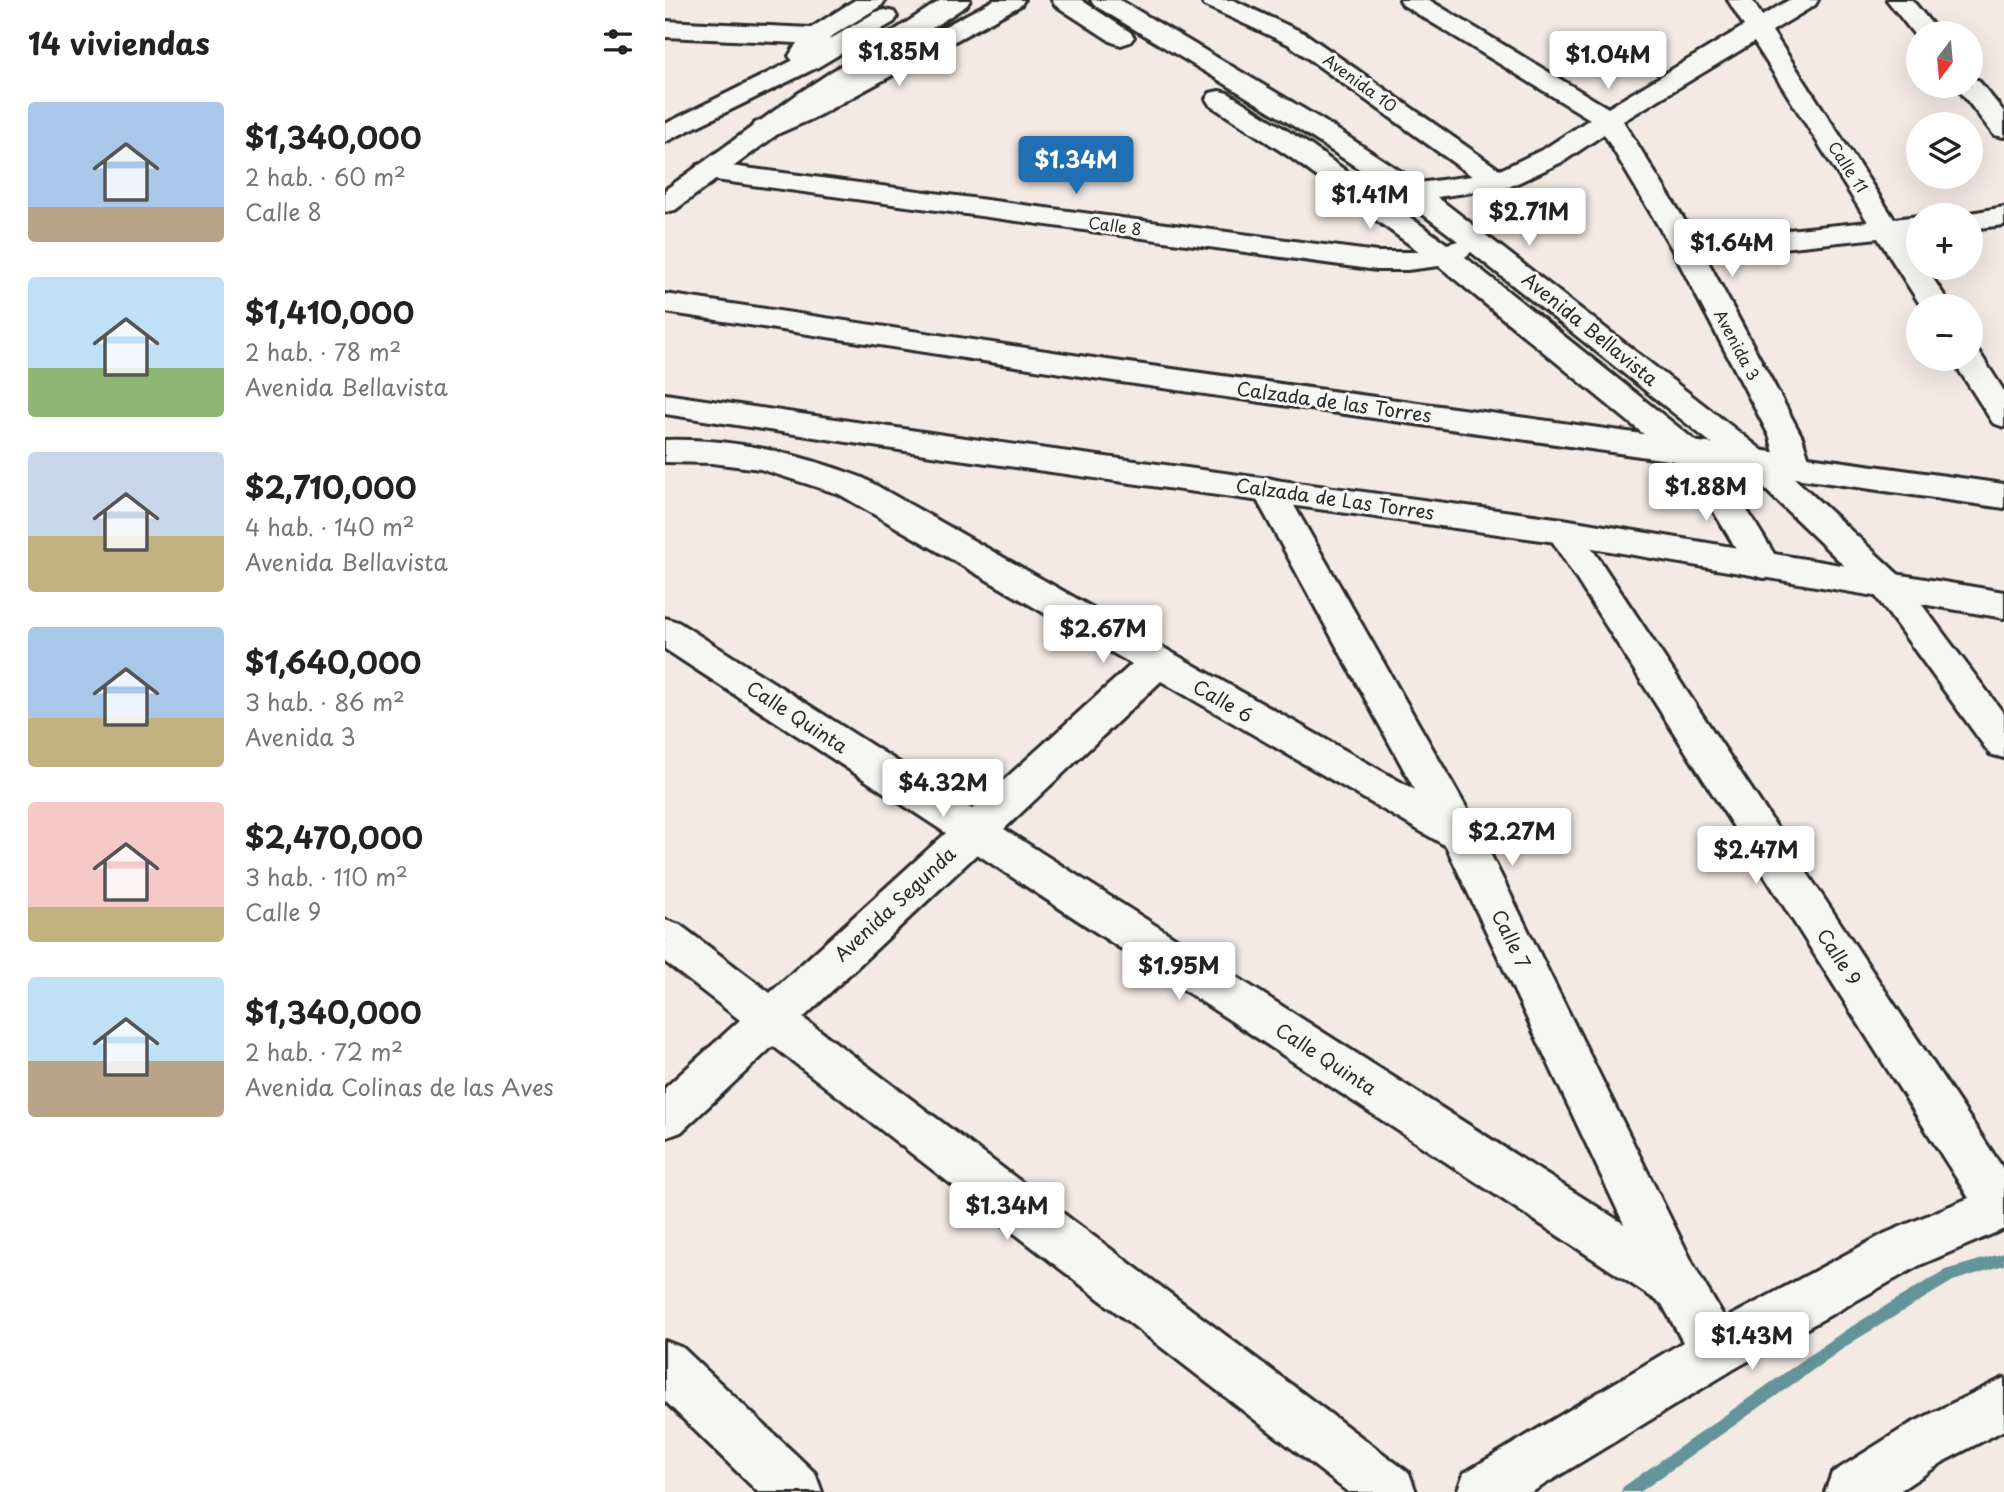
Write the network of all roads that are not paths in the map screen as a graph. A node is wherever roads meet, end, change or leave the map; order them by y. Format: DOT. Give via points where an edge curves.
graph roads {
  1 [pos="873,0"];
  2 [pos="913,0"];
  3 [pos="958,0"];
  4 [pos="1012,0"];
  5 [pos="1064,0"];
  6 [pos="1103,0"];
  7 [pos="1213,0"];
  8 [pos="1412,0"];
  9 [pos="1740,0"];
  10 [pos="1806,0"];
  11 [pos="1899,0"];
  12 [pos="1916,21"];
  13 [pos="682,23"];
  14 [pos="1759,28"];
  15 [pos="818,36"];
  16 [pos="797,68"];
  17 [pos="1979,98"];
  18 [pos="1608,119"];
  19 [pos="2004,129"];
  20 [pos="763,130"];
  21 [pos="665,134"];
  22 [pos="708,171"];
  23 [pos="1499,181"];
  24 [pos="1413,192"];
  25 [pos="665,204"];
  26 [pos="2004,216"];
  27 [pos="1983,219"];
  28 [pos="1906,226"];
  29 [pos="1887,228"];
  30 [pos="1478,240"];
  31 [pos="1687,249"];
  32 [pos="1445,256"];
  33 [pos="1928,294"];
  34 [pos="665,303"];
  35 [pos="1976,371"];
  36 [pos="665,404"];
  37 [pos="2004,416"];
  38 [pos="665,451"];
  39 [pos="1686,451"];
  40 [pos="1756,461"];
  41 [pos="1794,466"];
  42 [pos="1268,489"];
  43 [pos="2004,496"];
  44 [pos="1563,531"];
  45 [pos="1764,566"];
  46 [pos="1888,586"];
  47 [pos="2004,605"];
  48 [pos="665,631"];
  49 [pos="1157,663"];
  50 [pos="2004,743"];
  51 [pos="974,832"];
  52 [pos="1461,836"];
  53 [pos="665,938"];
  54 [pos="771,1019"];
  55 [pos="665,1117"];
  56 [pos="2003,1206"];
  57 [pos="1679,1287"];
  58 [pos="1716,1351"];
  59 [pos="665,1366"];
  60 [pos="2004,1403"];
  61 [pos="796,1492"];
  62 [pos="1390,1492"];
  63 [pos="1483,1492"];
  64 [pos="1851,1492"];
  1 -- 15 [label="street"];
  2 -- 16 [label="street"];
  3 -- 20 [label="street"];
  4 -- 20 [label="street"];
  5 -- 32 [label="street, Avenida Bellavista" via="1300,151"];
  6 -- 24 [label="street, Avenida Bellavista" via="1315,127"];
  7 -- 23 [label="street, Avenida 10" via="1297,39"];
  8 -- 18 [label="street"];
  9 -- 14 [label="street, Calle 11"];
  10 -- 14 [label="street"];
  11 -- 12 [label="street"];
  13 -- 15 [label="street"];
  14 -- 18 [label="street"];
  14 -- 29 [label="street, Calle 11"];
  15 -- 16 [label="street"];
  16 -- 21 [label="street"];
  17 -- 19 [label="street"];
  18 -- 23 [label="street" via="1554,155"];
  18 -- 31 [label="street, Avenida 3"];
  20 -- 22 [label="street"];
  22 -- 25 [label="street"];
  22 -- 32 [label="street, Calle 8" via="1377,261 1401,263"];
  23 -- 24 [label="street"];
  24 -- 30 [label="street, Avenida Bellavista"];
  26 -- 27 [label="street"];
  28 -- 29 [label="street"];
  29 -- 31 [label="street"];
  29 -- 33 [label="street, Calle 11"];
  30 -- 32 [label="street, Calle 8"];
  30 -- 40 [label="street, Avenida Bellavista"];
  31 -- 41 [label="street, Avenida 3" via="1786,437"];
  32 -- 39 [label="street, Avenida Bellavista"];
  34 -- 39 [label="street, Calzada de las Torres"];
  35 -- 37 [label="street"];
  36 -- 42 [label="street, Calzada de Las Torres"];
  38 -- 49 [label="street, Calle 6" via="705,450 759,459 816,472 851,486"];
  39 -- 40 [label="street, Calzada de las Torres"];
  39 -- 45 [label="street, Avenida Bellavista" via="1717,489"];
  40 -- 41 [label="street, Calzada de las Torres"];
  40 -- 46 [label="street, Avenida Bellavista"];
  41 -- 43 [label="street, Calzada de las Torres"];
  42 -- 44 [label="street, Calzada de Las Torres"];
  42 -- 52 [label="street, Calle 7"];
  44 -- 45 [label="street, Calzada de Las Torres"];
  44 -- 56 [label="street, Calle 9"];
  45 -- 46 [label="street, Calzada de Las Torres"];
  46 -- 47 [label="street, Calzada de Las Torres"];
  46 -- 50 [label="street, Avenida Bellavista"];
  48 -- 51 [label="street, Calle Quinta"];
  49 -- 51 [label="street, Avenida Segunda"];
  49 -- 52 [label="street, Calle 6"];
  51 -- 54 [label="street, Avenida Segunda"];
  51 -- 57 [label="street, Calle Quinta"];
  52 -- 57 [label="street, Calle 7"];
  53 -- 54 [label="street"];
  54 -- 55 [label="street, Avenida Segunda"];
  54 -- 62 [label="street"];
  56 -- 58 [label="street" via="1903,1249"];
  57 -- 58 [label="street, Calle Quinta"];
  58 -- 63 [label="street"];
  59 -- 61 [label="street"];
  60 -- 64 [label="street" via="1928,1442"];
}
